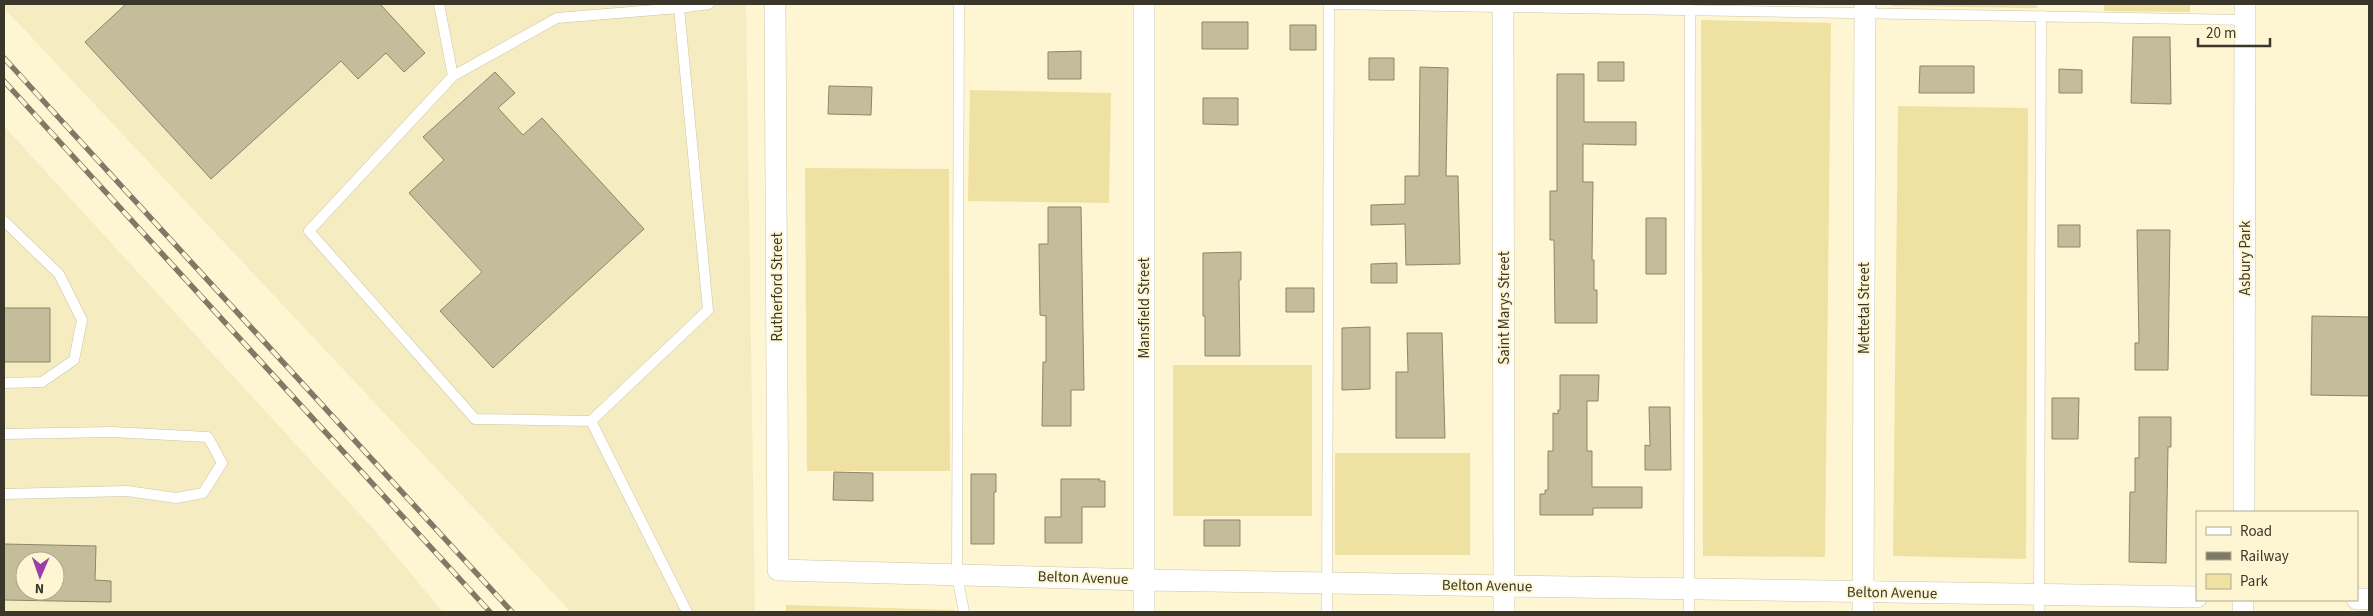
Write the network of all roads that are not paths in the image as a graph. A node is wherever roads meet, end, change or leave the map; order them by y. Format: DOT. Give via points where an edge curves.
graph roads {
  1 [pos="439,4"];
  2 [pos="709,4"];
  3 [pos="775,4"];
  4 [pos="959,4"];
  5 [pos="1144,4"];
  6 [pos="1330,4"];
  7 [pos="1503,5"];
  8 [pos="679,8"];
  9 [pos="1865,8"];
  10 [pos="1690,10"];
  11 [pos="2245,12"];
  12 [pos="2041,16"];
  13 [pos="453,76"];
  14 [pos="4,221"];
  15 [pos="4,383"];
  16 [pos="590,421"];
  17 [pos="4,434"];
  18 [pos="4,494"];
  19 [pos="2244,511"];
  20 [pos="778,570"];
  21 [pos="957,575"];
  22 [pos="1144,580"];
  23 [pos="1328,583"];
  24 [pos="1504,587"];
  25 [pos="1689,590"];
  26 [pos="2196,597"];
  27 [pos="1863,602"];
  28 [pos="2039,604"];
  29 [pos="687,612"];
  30 [pos="964,612"];
  31 [pos="1144,612"];
  32 [pos="1328,612"];
  33 [pos="1504,612"];
  34 [pos="1689,612"];
  1 -- 13 [label="lane"];
  2 -- 8 [label="lane"];
  3 -- 20 [label="street, Rutherford Street"];
  4 -- 21 [label="lane"];
  5 -- 22 [label="street, Mansfield Street"];
  6 -- 7 [label="lane"];
  6 -- 23 [label="lane"];
  7 -- 10 [label="lane"];
  7 -- 24 [label="street, Saint Marys Street"];
  8 -- 13 [label="lane" via="557,18"];
  8 -- 16 [label="lane" via="708,310"];
  9 -- 10 [label="lane"];
  9 -- 12 [label="lane"];
  9 -- 27 [label="street, Mettetal Street"];
  10 -- 25 [label="lane"];
  11 -- 12 [label="lane"];
  11 -- 19 [label="street, Asbury Park"];
  12 -- 28 [label="lane"];
  13 -- 16 [label="lane" via="309,231 475,419"];
  14 -- 15 [label="lane" via="58,274 82,320 74,360 42,382"];
  16 -- 29 [label="lane"];
  17 -- 18 [label="lane" via="112,432 208,437 222,463 203,493 176,498 127,490"];
  20 -- 21 [label="street, Belton Avenue"];
  21 -- 22 [label="street, Belton Avenue"];
  21 -- 30 [label="lane"];
  22 -- 23 [label="street, Belton Avenue"];
  22 -- 31 [label="street, Mansfield Street"];
  23 -- 24 [label="street, Belton Avenue"];
  23 -- 32 [label="lane"];
  24 -- 25 [label="street, Belton Avenue"];
  24 -- 33 [label="street, Saint Marys Street"];
  25 -- 27 [label="street, Belton Avenue"];
  25 -- 34 [label="lane"];
  26 -- 28 [label="street, Belton Avenue"];
  27 -- 28 [label="street, Belton Avenue"];
}
